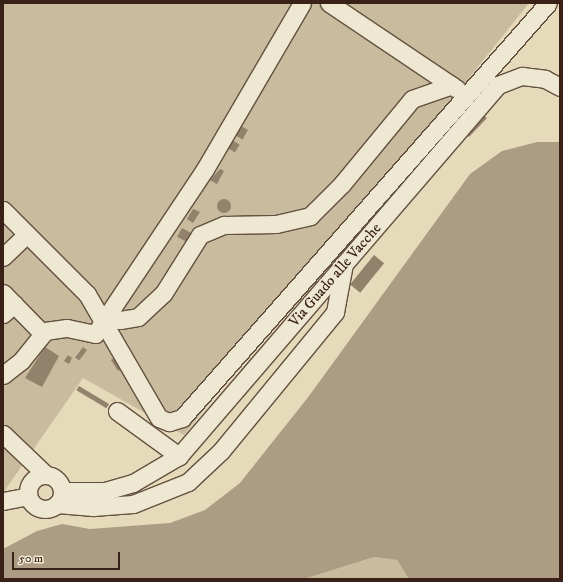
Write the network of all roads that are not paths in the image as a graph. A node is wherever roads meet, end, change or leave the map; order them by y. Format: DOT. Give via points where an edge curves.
graph roads {
  1 [pos="302,3"];
  2 [pos="329,3"];
  3 [pos="548,3"];
  4 [pos="452,85"];
  5 [pos="560,87"];
  6 [pos="468,95"];
  7 [pos="3,210"];
  8 [pos="23,238"];
  9 [pos="3,257"];
  10 [pos="344,264"];
  11 [pos="7,303"];
  12 [pos="105,320"];
  13 [pos="43,334"];
  14 [pos="3,376"];
  15 [pos="117,411"];
  16 [pos="3,434"];
  17 [pos="179,456"];
  18 [pos="46,475"];
  19 [pos="28,496"];
  20 [pos="59,498"];
  21 [pos="3,501"];
  1 -- 12 [label="lane" via="205,169"];
  2 -- 4 [label="lane"];
  3 -- 6 [label="lane"];
  4 -- 6 [label="lane"];
  4 -- 12 [label="lane" via="412,99 342,184 310,216 276,224 224,225 200,235 163,294 138,317"];
  5 -- 10 [label="lane, Via Guado alle Vacche" via="545,79 522,76 498,85"];
  6 -- 12 [label="lane" via="182,418 169,422 159,418"];
  7 -- 12 [label="lane" via="87,294"];
  8 -- 9 [label="lane"];
  10 -- 17 [label="lane, Via Guado alle Vacche"];
  10 -- 20 [label="lane" via="335,312 220,451 188,482 134,504 93,507"];
  11 -- 13 [label="lane"];
  12 -- 13 [label="lane" via="95,334 67,328"];
  13 -- 14 [label="lane" via="21,361"];
  15 -- 17 [label="lane"];
  16 -- 18 [label="lane"];
  17 -- 20 [label="lane, Via Guado alle Vacche" via="133,483 105,491"];
  18 -- 19 [label="lane" via="31,481"];
  18 -- 20 [label="lane" via="59,482"];
  19 -- 20 [label="lane" via="40,509"];
  19 -- 21 [label="lane"];
}
